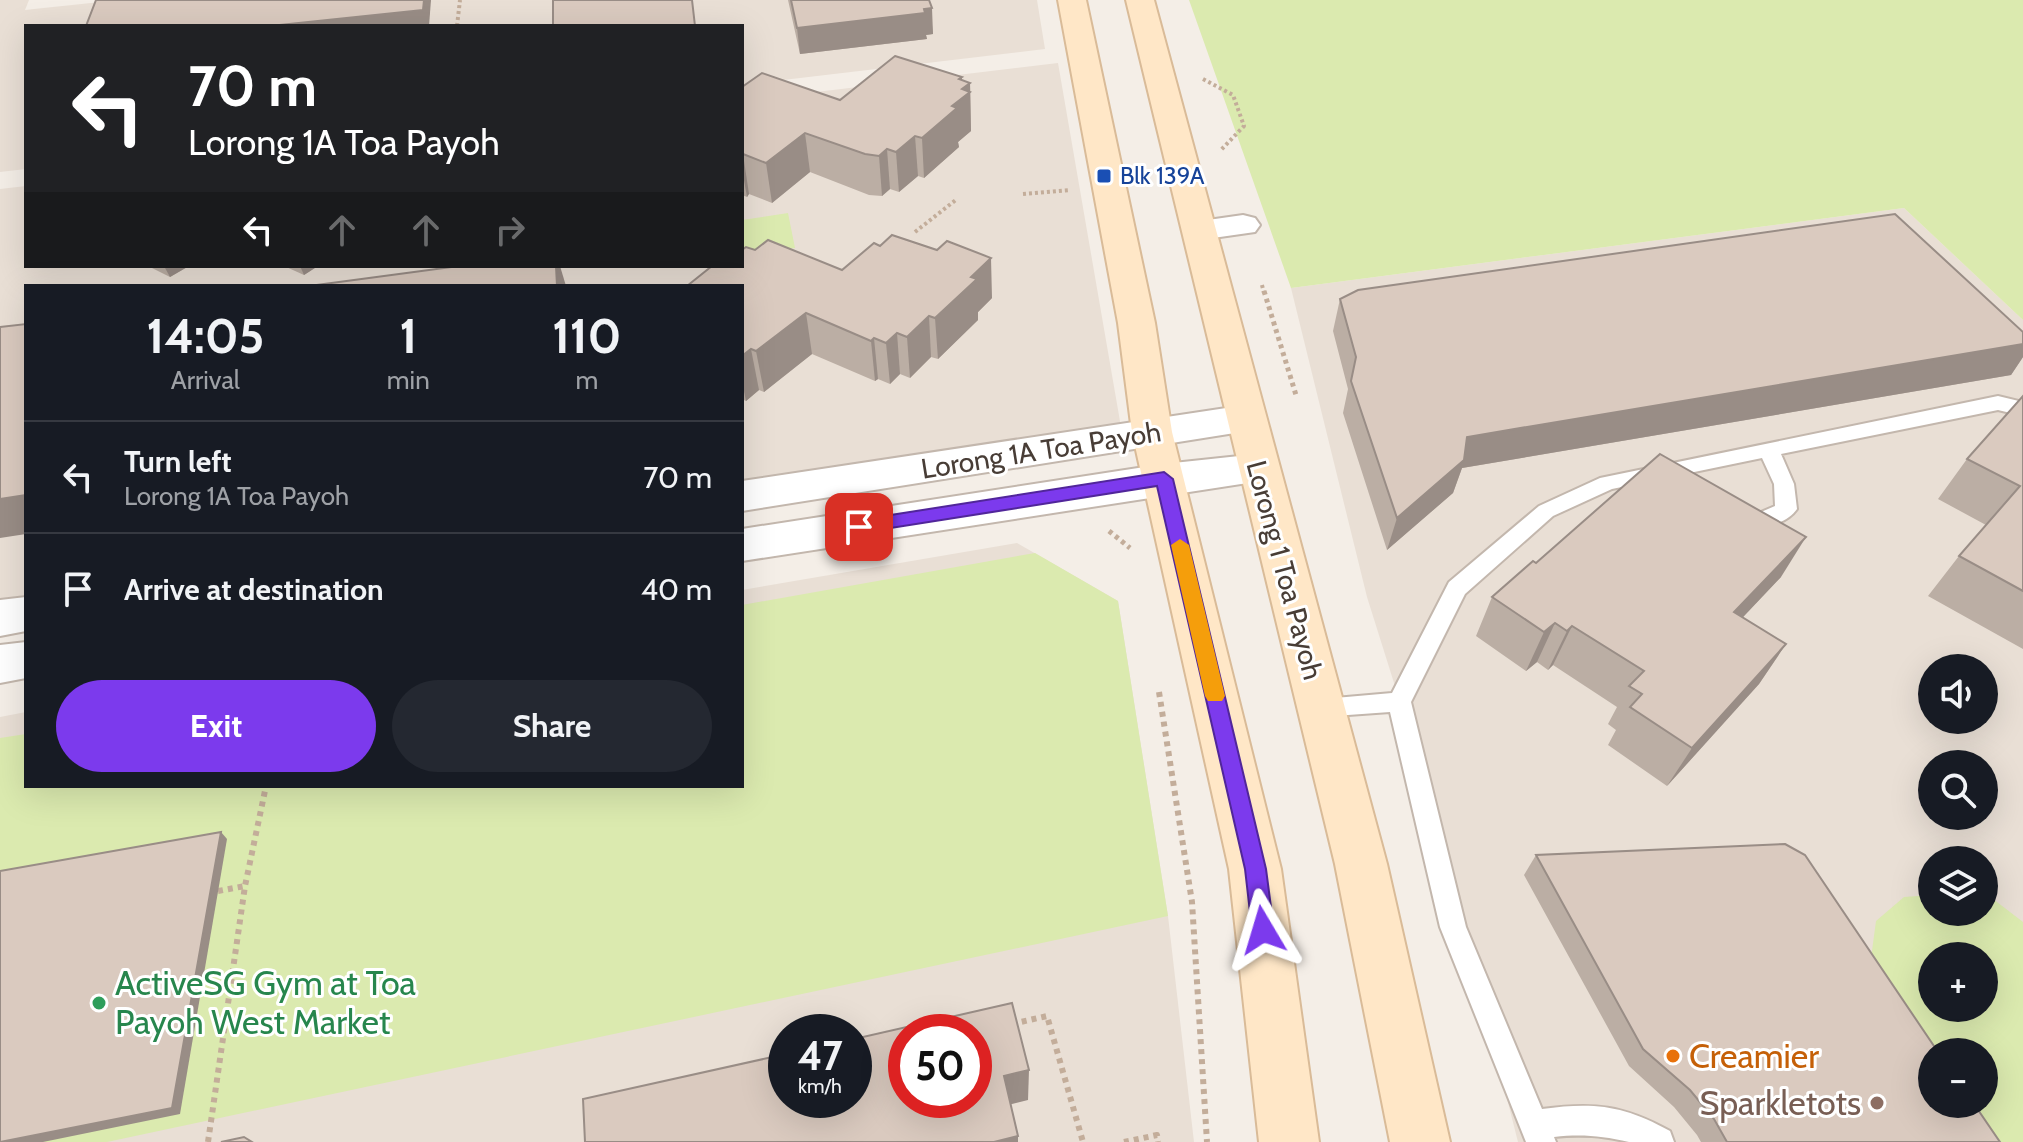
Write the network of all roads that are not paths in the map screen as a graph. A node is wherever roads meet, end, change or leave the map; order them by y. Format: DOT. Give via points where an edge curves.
graph roads {
  1 [pos="1072,0"];
  2 [pos="1140,0"];
  3 [pos="1243,225"];
  4 [pos="1199,230"];
  5 [pos="2023,409"];
  6 [pos="1246,419"];
  7 [pos="1769,450"];
  8 [pos="1158,455"];
  9 [pos="1258,469"];
  10 [pos="744,496"];
  11 [pos="1723,517"];
  12 [pos="744,545"];
  13 [pos="24,614"];
  14 [pos="0,618"];
  15 [pos="24,660"];
  16 [pos="0,664"];
  17 [pos="1399,702"];
  18 [pos="1320,707"];
  19 [pos="1538,1133"];
  20 [pos="1289,1142"];
  21 [pos="1420,1142"];
  22 [pos="1659,1142"];
  1 -- 8 [label="main road"];
  2 -- 4 [label="main road, Lorong 1 Toa Payoh"];
  3 -- 4 [label="street"];
  4 -- 6 [label="main road, Lorong 1 Toa Payoh"];
  5 -- 7 [label="lane" via="1998,403"];
  6 -- 8 [label="street, Lorong 1A Toa Payoh"];
  6 -- 9 [label="main road, Lorong 1 Toa Payoh"];
  7 -- 11 [label="lane" via="1784,484 1786,509 1755,521"];
  7 -- 17 [label="lane" via="1673,478 1607,483 1546,511 1457,588"];
  8 -- 9 [label="street, Lorong 1A Toa Payoh"];
  8 -- 10 [label="street, Lorong 1A Toa Payoh"];
  8 -- 12 [label="street, Lorong 1A Toa Payoh"];
  8 -- 20 [label="main road" via="1255,869"];
  9 -- 18 [label="main road, Lorong 1 Toa Payoh"];
  13 -- 14 [label="street"];
  15 -- 16 [label="street"];
  17 -- 18 [label="lane"];
  17 -- 19 [label="lane" via="1453,927"];
  18 -- 21 [label="main road, Lorong 1 Toa Payoh" via="1361,864"];
  19 -- 22 [label="lane" via="1595,1117 1633,1126"];
}
